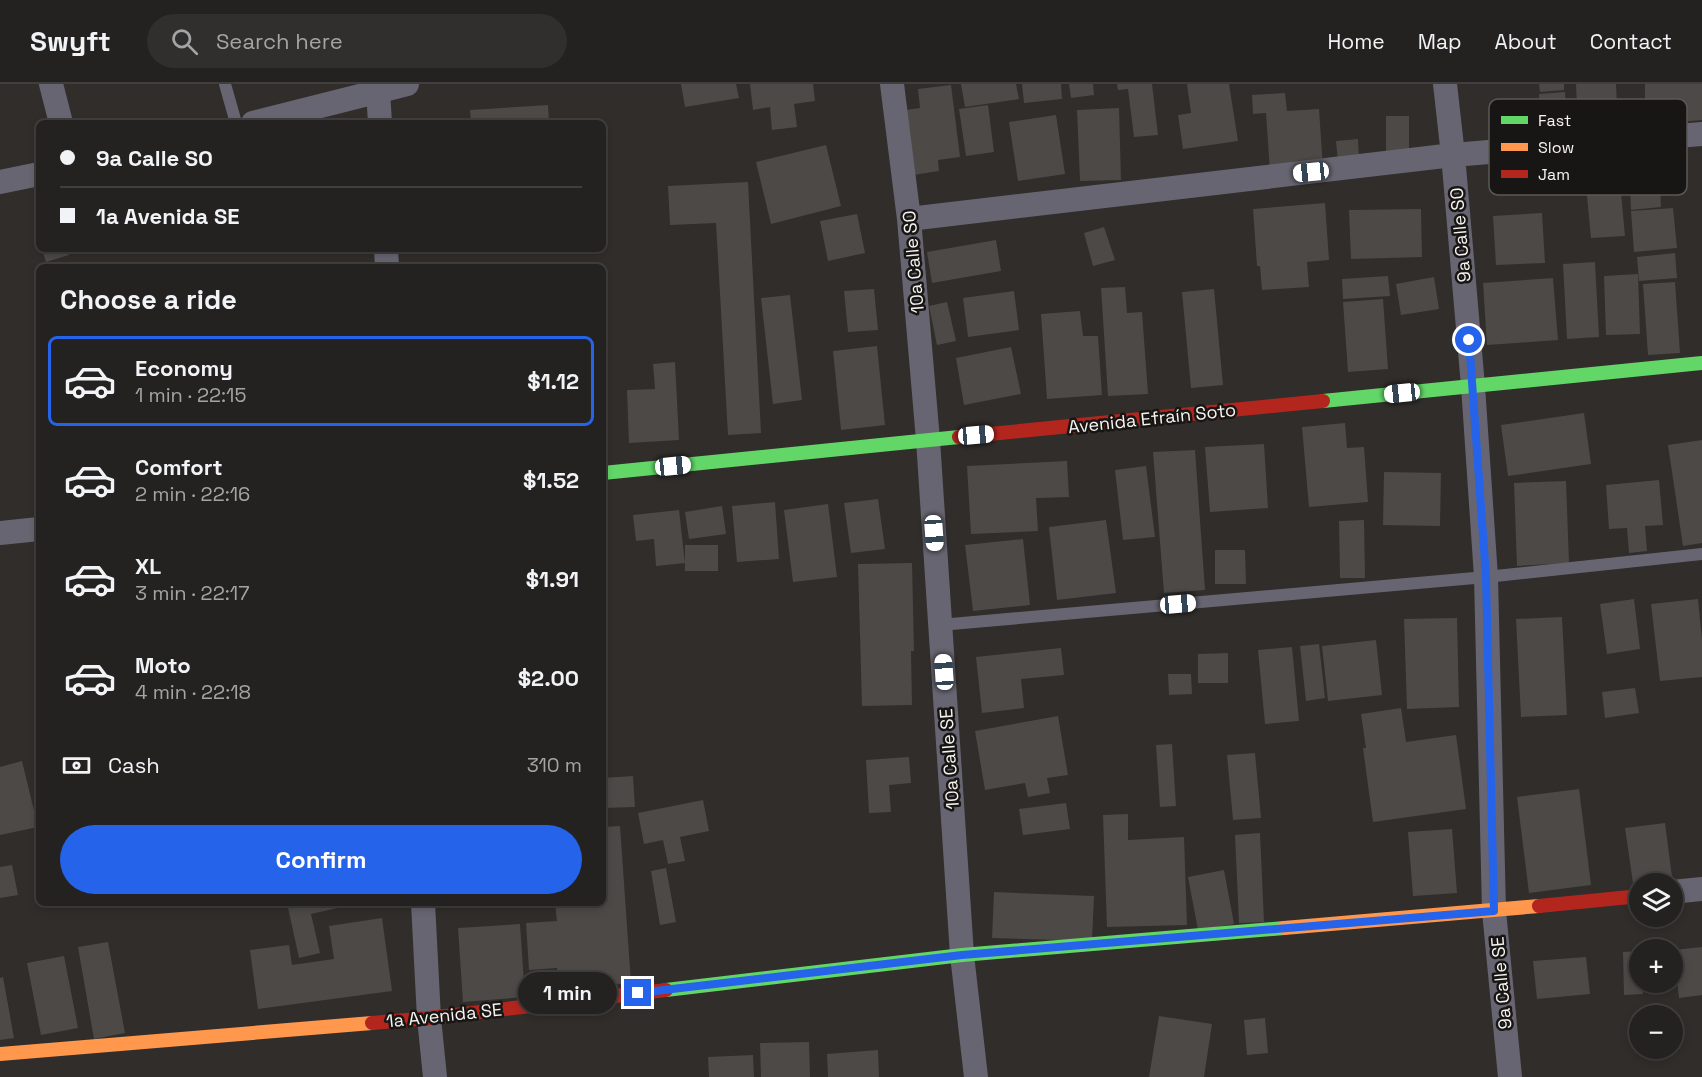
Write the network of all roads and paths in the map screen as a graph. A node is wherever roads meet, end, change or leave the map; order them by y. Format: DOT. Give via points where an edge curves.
graph roads {
  1 [pos="51,84"];
  2 [pos="225,84"];
  3 [pos="406,84"];
  4 [pos="892,84"];
  5 [pos="1445,84"];
  6 [pos="378,92"];
  7 [pos="60,120"];
  8 [pos="235,120"];
  9 [pos="265,120"];
  10 [pos="380,120"];
  11 [pos="1702,134"];
  12 [pos="1687,135"];
  13 [pos="1489,152"];
  14 [pos="1453,155"];
  15 [pos="36,175"];
  16 [pos="0,183"];
  17 [pos="909,219"];
  18 [pos="1702,363"];
  19 [pos="1473,386"];
  20 [pos="928,440"];
  21 [pos="606,473"];
  22 [pos="36,529"];
  23 [pos="0,533"];
  24 [pos="1702,554"];
  25 [pos="1486,577"];
  26 [pos="940,625"];
  27 [pos="1702,889"];
  28 [pos="1683,891"];
  29 [pos="1629,897"];
  30 [pos="423,906"];
  31 [pos="1494,911"];
  32 [pos="962,955"];
  33 [pos="429,1018"];
  34 [pos="0,1054"];
  35 [pos="435,1077"];
  36 [pos="976,1077"];
  37 [pos="1509,1077"];
  1 -- 7 [label="street"];
  2 -- 8 [label="lane"];
  3 -- 6 [label="street"];
  4 -- 17 [label="street, 10a Calle SO"];
  5 -- 14 [label="street, 9a Calle SO"];
  6 -- 9 [label="street"];
  6 -- 10 [label="street"];
  11 -- 12 [label="street"];
  13 -- 14 [label="street"];
  14 -- 17 [label="street"];
  14 -- 19 [label="street, 9a Calle SO"];
  15 -- 16 [label="street"];
  17 -- 20 [label="street, 10a Calle SO"];
  18 -- 19 [label="street, Avenida Efraín Soto"];
  19 -- 20 [label="street, Avenida Efraín Soto"];
  19 -- 25 [label="street, 9a Calle SE"];
  20 -- 21 [label="street, Avenida Efraín Soto"];
  20 -- 26 [label="street, 10a Calle SE"];
  22 -- 23 [label="street"];
  24 -- 25 [label="lane"];
  25 -- 26 [label="lane"];
  25 -- 31 [label="street, 9a Calle SE"];
  26 -- 32 [label="street, 10a Calle SE"];
  27 -- 28 [label="street"];
  29 -- 31 [label="street, 1a Avenida SE"];
  30 -- 33 [label="street"];
  31 -- 32 [label="street, 1a Avenida SE"];
  31 -- 37 [label="street, 9a Calle SE"];
  32 -- 33 [label="street, 1a Avenida SE"];
  32 -- 36 [label="street, 10a Calle SE"];
  33 -- 34 [label="street, 1a Avenida SE"];
  33 -- 35 [label="street"];
}
